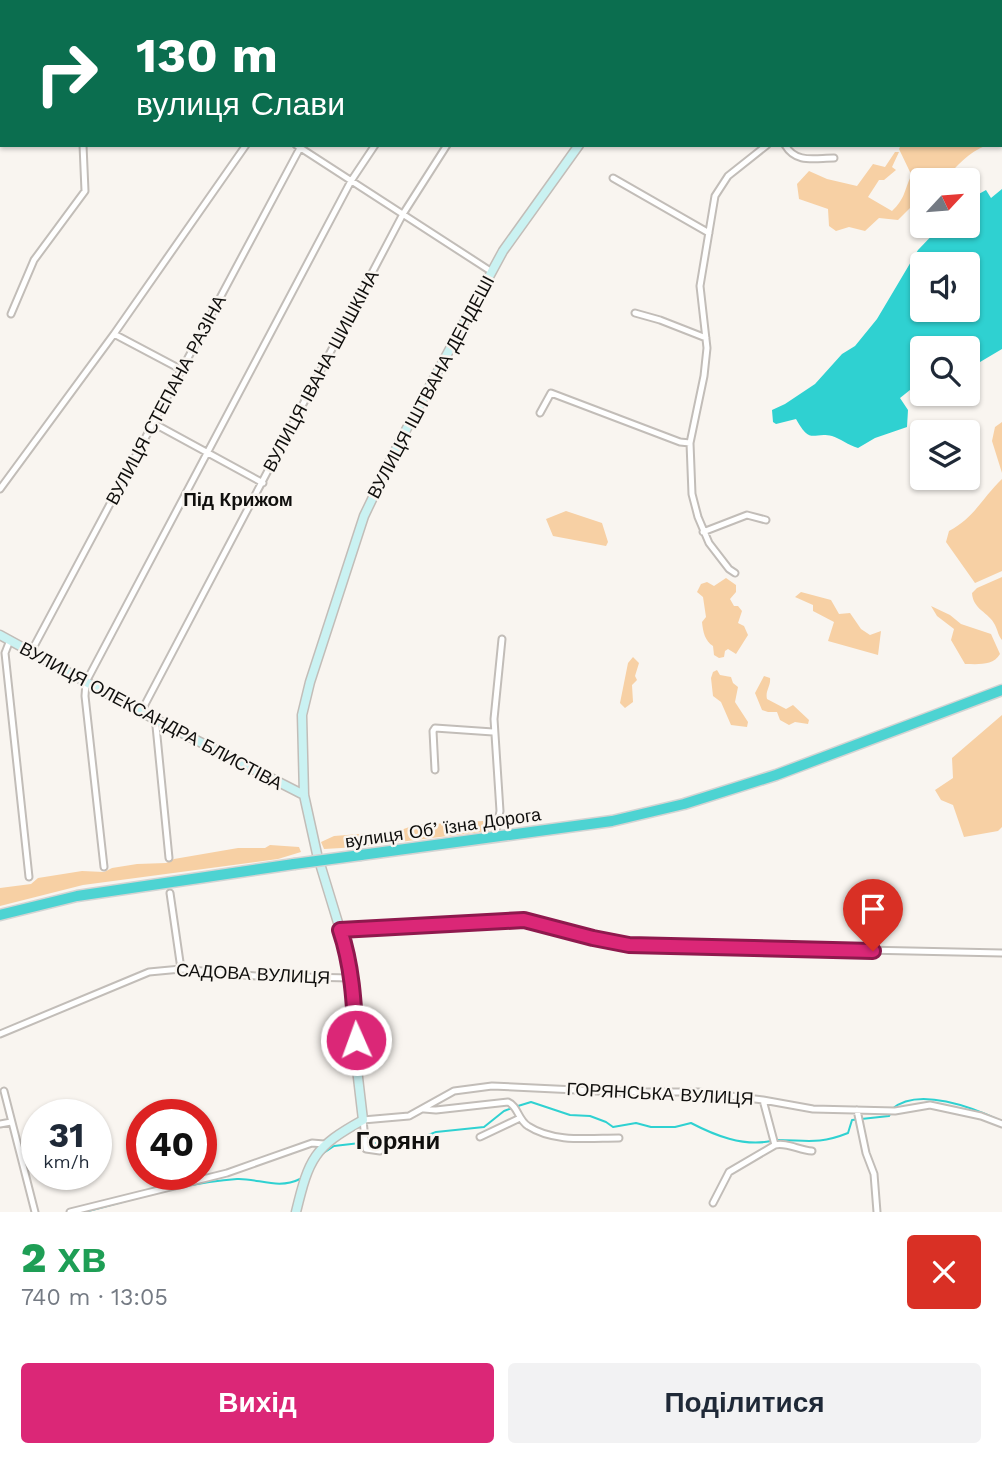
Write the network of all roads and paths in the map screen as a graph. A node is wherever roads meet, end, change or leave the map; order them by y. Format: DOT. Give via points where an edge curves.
graph roads {
  1 [pos="83,147"];
  2 [pos="245,147"];
  3 [pos="298,147"];
  4 [pos="374,147"];
  5 [pos="446,147"];
  6 [pos="578,147"];
  7 [pos="764,147"];
  8 [pos="786,147"];
  9 [pos="834,158"];
  10 [pos="613,178"];
  11 [pos="351,181"];
  12 [pos="403,214"];
  13 [pos="709,233"];
  14 [pos="492,272"];
  15 [pos="635,313"];
  16 [pos="11,314"];
  17 [pos="114,334"];
  18 [pos="706,338"];
  19 [pos="182,370"];
  20 [pos="540,413"];
  21 [pos="153,423"];
  22 [pos="690,443"];
  23 [pos="208,452"];
  24 [pos="263,483"];
  25 [pos="0,489"];
  26 [pos="766,520"];
  27 [pos="704,532"];
  28 [pos="736,573"];
  29 [pos="0,635"];
  30 [pos="502,639"];
  31 [pos="10,640"];
  32 [pos="31,652"];
  33 [pos="86,682"];
  34 [pos="1002,690"];
  35 [pos="141,712"];
  36 [pos="157,719"];
  37 [pos="493,732"];
  38 [pos="435,770"];
  39 [pos="304,795"];
  40 [pos="495,837"];
  41 [pos="317,853"];
  42 [pos="169,858"];
  43 [pos="104,867"];
  44 [pos="321,867"];
  45 [pos="29,877"];
  46 [pos="170,893"];
  47 [pos="0,915"];
  48 [pos="340,930"];
  49 [pos="1002,953"];
  50 [pos="181,969"];
  51 [pos="351,978"];
  52 [pos="0,1034"];
  53 [pos="4,1091"];
  54 [pos="763,1100"];
  55 [pos="425,1109"];
  56 [pos="858,1116"];
  57 [pos="520,1118"];
  58 [pos="363,1119"];
  59 [pos="11,1122"];
  60 [pos="0,1124"];
  61 [pos="1002,1124"];
  62 [pos="480,1137"];
  63 [pos="619,1138"];
  64 [pos="324,1144"];
  65 [pos="775,1145"];
  66 [pos="380,1151"];
  67 [pos="812,1151"];
  68 [pos="713,1203"];
  69 [pos="34,1212"];
  70 [pos="68,1212"];
  71 [pos="296,1212"];
  72 [pos="877,1212"];
  1 -- 16 [label="street" via="85,191 34,260"];
  2 -- 17 [label="street"];
  3 -- 11 [label="street"];
  3 -- 19 [label="street, ВУЛИЦЯ СТЕПАНА РАЗІНА"];
  4 -- 11 [label="street"];
  5 -- 12 [label="street, ВУЛИЦЯ ІВАНА ШИШКІНА"];
  6 -- 14 [label="street, ВУЛИЦЯ ІШТВАНА ДЕНДЕШІ" via="517,229"];
  7 -- 13 [label="street" via="722,183"];
  8 -- 9 [label="street" via="800,159"];
  10 -- 13 [label="street"];
  11 -- 12 [label="street"];
  11 -- 23 [label="street"];
  12 -- 14 [label="street"];
  12 -- 24 [label="street, ВУЛИЦЯ ІВАНА ШИШКІНА"];
  13 -- 18 [label="street" via="700,295"];
  14 -- 39 [label="street, ВУЛИЦЯ ІШТВАНА ДЕНДЕШІ" via="389,462 361,525 305,699"];
  15 -- 18 [label="street"];
  17 -- 19 [label="street"];
  17 -- 25 [label="street"];
  18 -- 22 [label="street" via="704,376"];
  19 -- 21 [label="street, ВУЛИЦЯ СТЕПАНА РАЗІНА"];
  20 -- 22 [label="street" via="551,393"];
  21 -- 23 [label="street"];
  21 -- 32 [label="street, ВУЛИЦЯ СТЕПАНА РАЗІНА"];
  22 -- 27 [label="street" via="692,494"];
  23 -- 24 [label="street"];
  23 -- 33 [label="street"];
  24 -- 35 [label="street, ВУЛИЦЯ ІВАНА ШИШКІНА"];
  26 -- 27 [label="street" via="747,516"];
  27 -- 28 [label="street" via="718,556"];
  29 -- 31 [label="street, ВУЛИЦЯ ОЛЕКСАНДРА БЛИСТІВА"];
  30 -- 37 [label="street"];
  31 -- 32 [label="street, ВУЛИЦЯ ОЛЕКСАНДРА БЛИСТІВА"];
  31 -- 45 [label="street" via="5,653"];
  32 -- 33 [label="street, ВУЛИЦЯ ОЛЕКСАНДРА БЛИСТІВА"];
  33 -- 35 [label="street, ВУЛИЦЯ ОЛЕКСАНДРА БЛИСТІВА"];
  33 -- 43 [label="street"];
  34 -- 40 [label="highway, вулиця Обʼїзна Дорога" via="776,775 672,807 612,821"];
  35 -- 36 [label="street, ВУЛИЦЯ ОЛЕКСАНДРА БЛИСТІВА"];
  36 -- 39 [label="street, ВУЛИЦЯ ОЛЕКСАНДРА БЛИСТІВА"];
  36 -- 42 [label="street"];
  37 -- 38 [label="street" via="435,728"];
  37 -- 40 [label="street" via="500,811"];
  39 -- 41 [label="street, ВУЛИЦЯ ІШТВАНА ДЕНДЕШІ"];
  40 -- 47 [label="highway, вулиця Обʼїзна Дорога, bridge" via="77,896"];
  44 -- 48 [label="street"];
  46 -- 50 [label="street"];
  48 -- 49 [label="street" via="524,920 641,946"];
  48 -- 51 [label="street"];
  50 -- 51 [label="street, САДОВА ВУЛИЦЯ" via="282,978"];
  50 -- 52 [label="street, САДОВА ВУЛИЦЯ" via="144,973"];
  51 -- 58 [label="street"];
  53 -- 59 [label="street"];
  54 -- 55 [label="street, ГОРЯНСЬКА ВУЛИЦЯ" via="698,1092 485,1086 454,1091"];
  54 -- 56 [label="street, ГОРЯНСЬКА ВУЛИЦЯ"];
  54 -- 65 [label="street"];
  55 -- 57 [label="street" via="508,1102"];
  55 -- 58 [label="street, ГОРЯНСЬКА ВУЛИЦЯ" via="397,1118"];
  56 -- 61 [label="street, ГОРЯНСЬКА ВУЛИЦЯ" via="930,1105"];
  56 -- 72 [label="street" via="874,1174"];
  57 -- 62 [label="street"];
  57 -- 63 [label="street" via="526,1126 567,1139"];
  58 -- 64 [label="street"];
  58 -- 66 [label="street" via="366,1149"];
  59 -- 60 [label="street"];
  59 -- 69 [label="street"];
  64 -- 70 [label="street" via="312,1143 227,1172"];
  64 -- 71 [label="street" via="307,1171"];
  65 -- 67 [label="street"];
  65 -- 68 [label="street" via="729,1172"];
}
